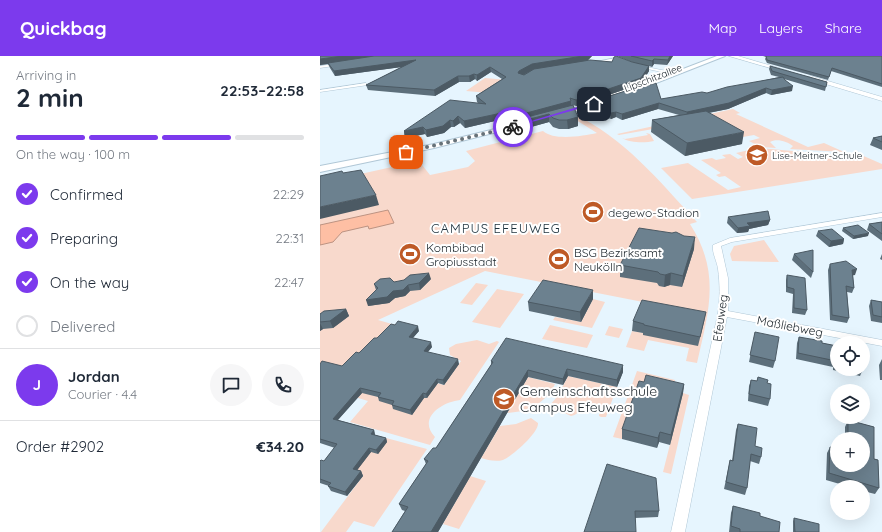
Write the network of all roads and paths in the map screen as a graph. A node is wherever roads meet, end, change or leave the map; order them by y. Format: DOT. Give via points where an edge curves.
graph roads {
  1 [pos="609,56"];
  2 [pos="706,56"];
  3 [pos="722,56"];
  4 [pos="732,56"];
  5 [pos="744,56"];
  6 [pos="766,62"];
  7 [pos="347,64"];
  8 [pos="585,64"];
  9 [pos="758,64"];
  10 [pos="633,65"];
  11 [pos="320,67"];
  12 [pos="669,73"];
  13 [pos="676,74"];
  14 [pos="366,84"];
  15 [pos="867,89"];
  16 [pos="320,91"];
  17 [pos="858,91"];
  18 [pos="882,94"];
  19 [pos="882,99"];
  20 [pos="567,110"];
  21 [pos="554,112"];
  22 [pos="546,114"];
  23 [pos="531,120"];
  24 [pos="320,164"];
  25 [pos="320,169"];
  26 [pos="882,215"];
  27 [pos="723,313"];
  28 [pos="882,343"];
  29 [pos="678,532"];
  1 -- 8 [label="street" via="618,60"];
  2 -- 12 [label="street, Lipschitzallee"];
  3 -- 13 [label="street, Lipschitzallee"];
  4 -- 9 [label="main road"];
  5 -- 6 [label="main road"];
  6 -- 9 [label="main road"];
  6 -- 9 [label="main road" via="791,70"];
  7 -- 11 [label="street"];
  10 -- 12 [label="street"];
  12 -- 13 [label="street"];
  12 -- 20 [label="street, Lipschitzallee"];
  13 -- 20 [label="street, Lipschitzallee" via="625,94"];
  14 -- 16 [label="street"];
  15 -- 17 [label="main road"];
  15 -- 17 [label="main road" via="807,75"];
  15 -- 18 [label="main road"];
  17 -- 19 [label="main road"];
  20 -- 21 [label="street, Lipschitzallee"];
  20 -- 23 [label="street, Lipschitzallee"];
  22 -- 23 [label="street, Lipschitzallee"];
  23 -- 24 [label="street, Lipschitzallee"];
  23 -- 25 [label="street, Lipschitzallee" via="440,144"];
  26 -- 27 [label="street, Efeuweg" via="719,243 716,250 723,280"];
  27 -- 28 [label="street, Maßliebweg"];
  27 -- 29 [label="street, Efeuweg"];
}
